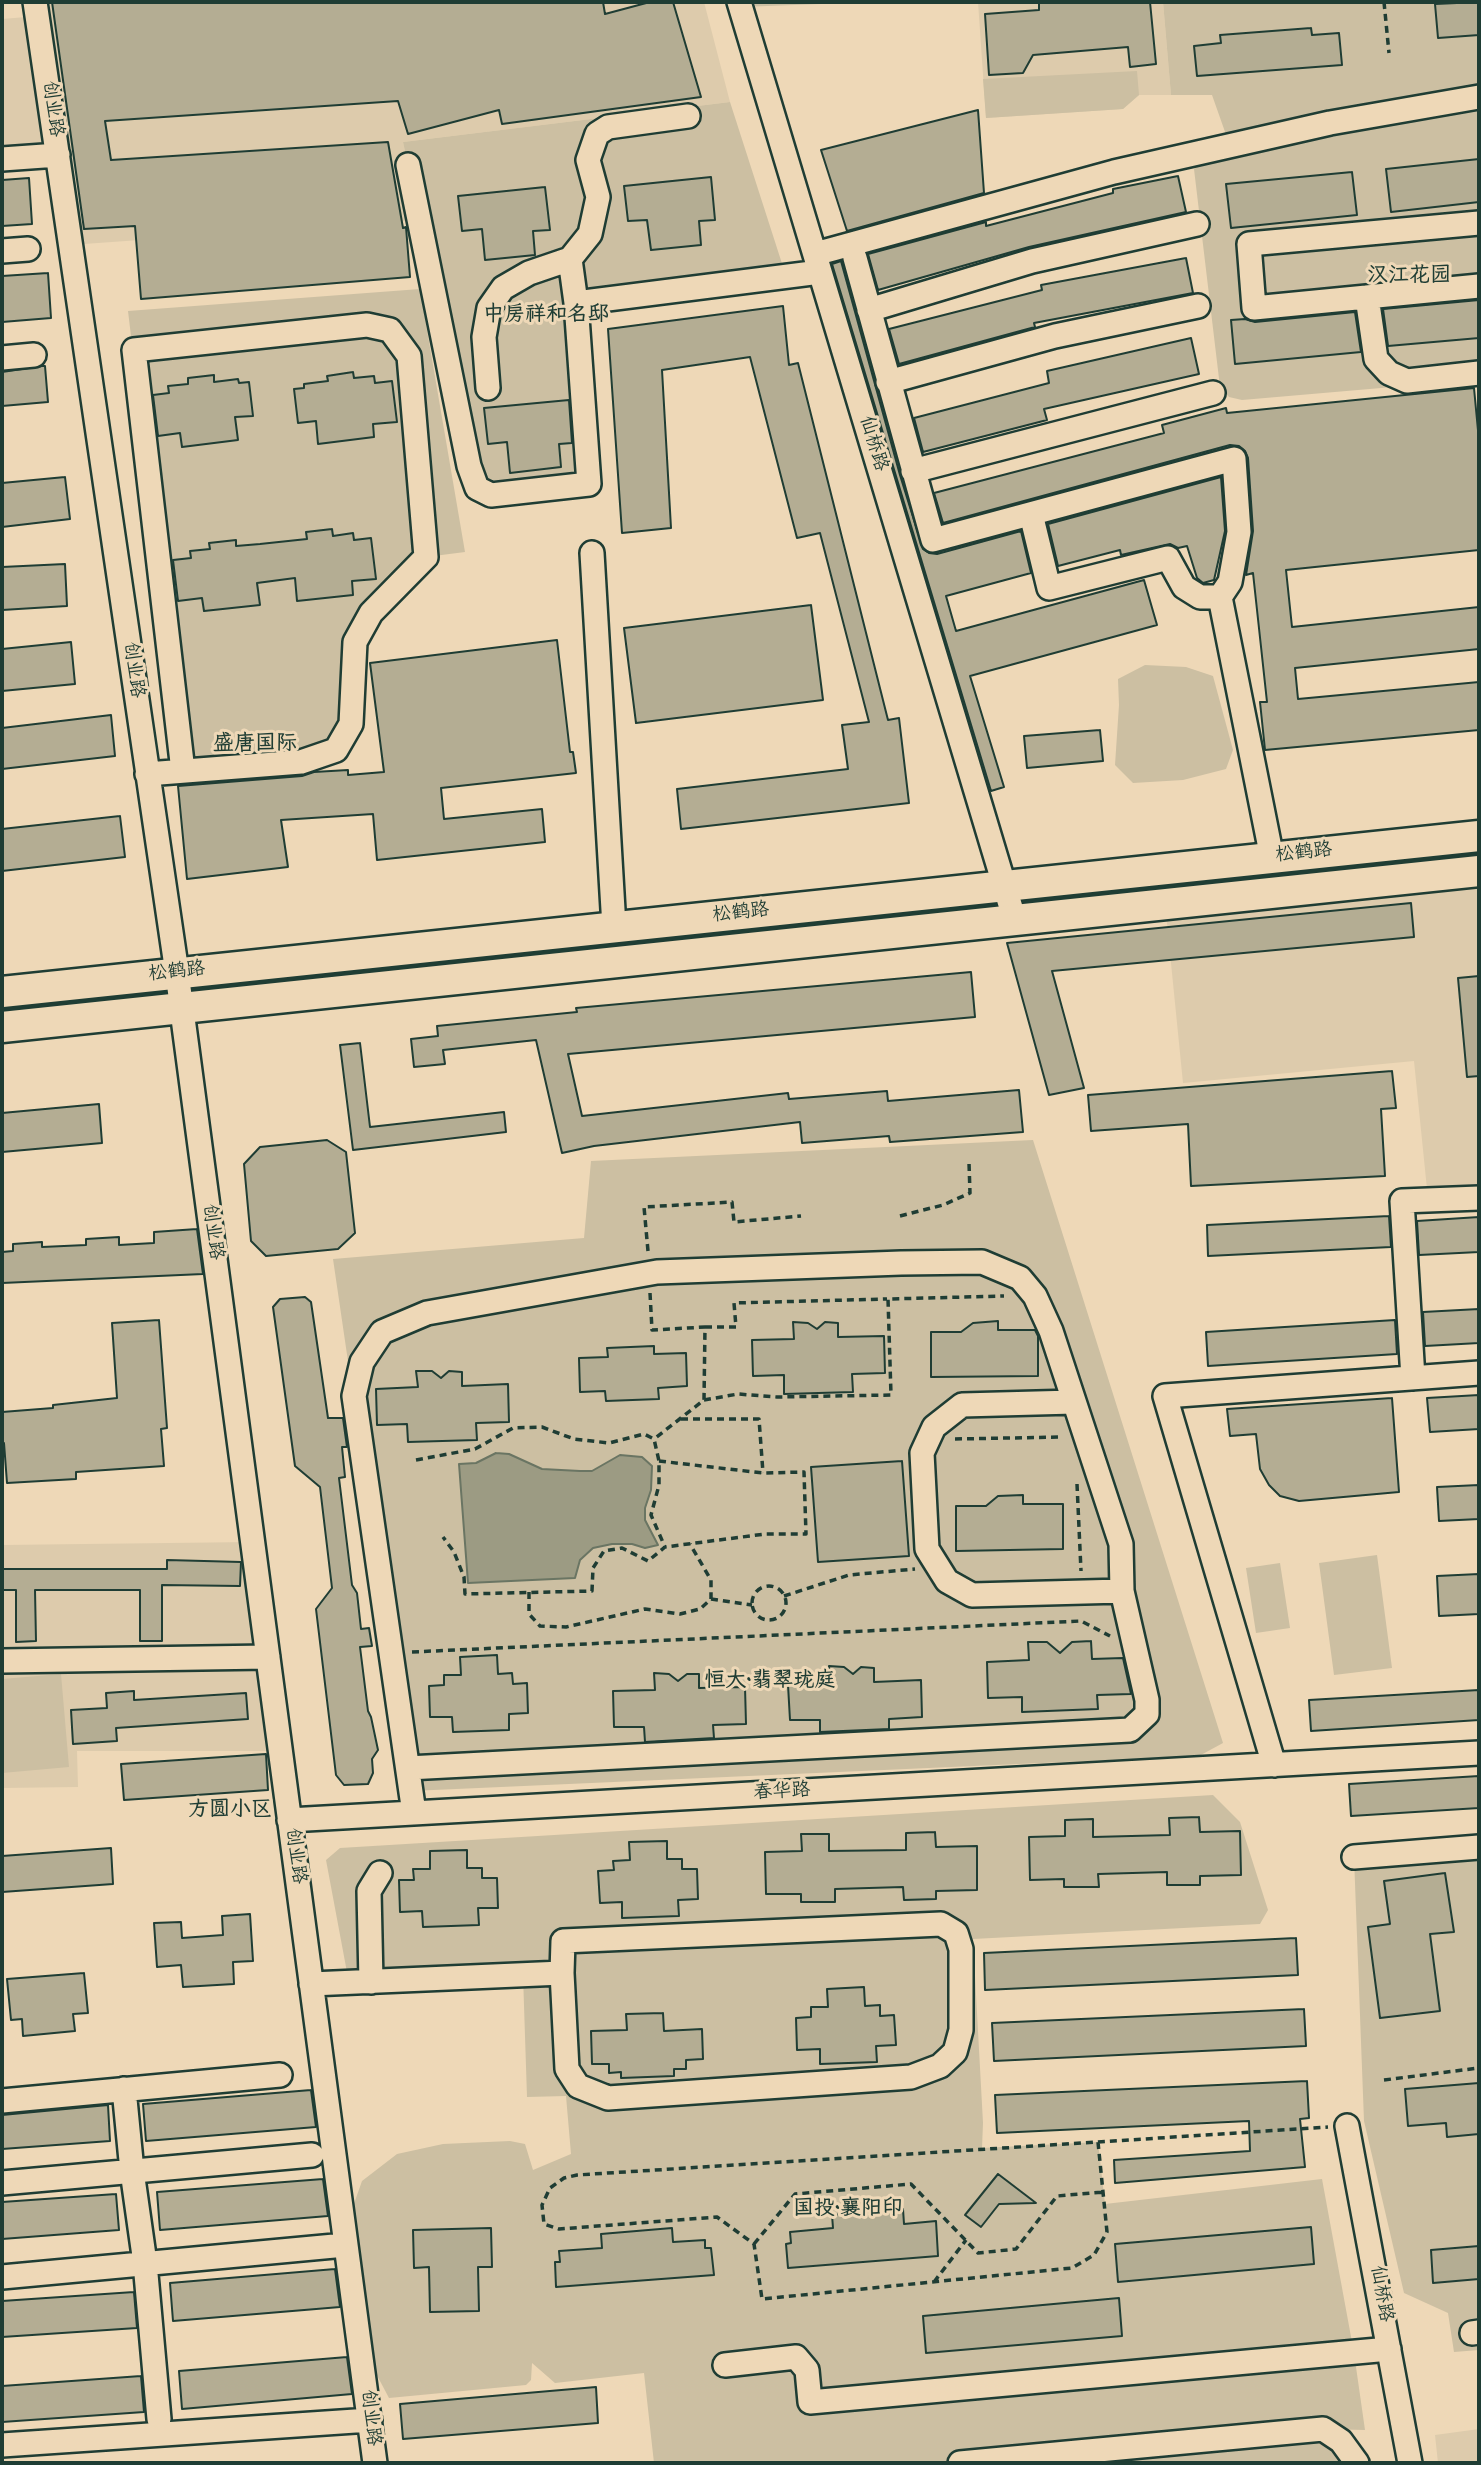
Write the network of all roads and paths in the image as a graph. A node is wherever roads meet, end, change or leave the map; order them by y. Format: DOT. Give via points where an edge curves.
graph roads {
  1 [pos="35,2"];
  2 [pos="739,2"];
  3 [pos="1384,2"];
  4 [pos="1389,53"];
  5 [pos="1479,97"];
  6 [pos="688,116"];
  7 [pos="58,155"];
  8 [pos="2,159"];
  9 [pos="408,165"];
  10 [pos="1479,223"];
  11 [pos="1197,224"];
  12 [pos="28,249"];
  13 [pos="2,251"];
  14 [pos="855,258"];
  15 [pos="570,259"];
  16 [pos="817,263"];
  17 [pos="1479,286"];
  18 [pos="1367,297"];
  19 [pos="576,303"];
  20 [pos="1198,306"];
  21 [pos="869,310"];
  22 [pos="34,355"];
  23 [pos="2,358"];
  24 [pos="1479,373"];
  25 [pos="888,382"];
  26 [pos="488,388"];
  27 [pos="1213,393"];
  28 [pos="913,471"];
  29 [pos="1031,514"];
  30 [pos="592,552"];
  31 [pos="1220,597"];
  32 [pos="183,771"];
  33 [pos="148,774"];
  34 [pos="1474,835"];
  35 [pos="1272,858"];
  36 [pos="1479,871"];
  37 [pos="1004,886"];
  38 [pos="1015,921"];
  39 [pos="614,927"];
  40 [pos="177,973"];
  41 [pos="2,992"];
  42 [pos="181,1007"];
  43 [pos="2,1027"];
  44 [pos="969,1163"];
  45 [pos="1479,1198"];
  46 [pos="801,1216"];
  47 [pos="900,1216"];
  48 [pos="649,1273"];
  49 [pos="1035,1296"];
  50 [pos="888,1299"];
  51 [pos="705,1327"];
  52 [pos="1479,1373"];
  53 [pos="1413,1378"];
  54 [pos="704,1400"];
  55 [pos="1074,1402"];
  56 [pos="679,1419"];
  57 [pos="1062,1437"];
  58 [pos="654,1439"];
  59 [pos="928,1440"];
  60 [pos="416,1460"];
  61 [pos="659,1461"];
  62 [pos="763,1473"];
  63 [pos="1076,1473"];
  64 [pos="443,1537"];
  65 [pos="690,1544"];
  66 [pos="665,1547"];
  67 [pos="938,1566"];
  68 [pos="1122,1591"];
  69 [pos="529,1592"];
  70 [pos="1082,1592"];
  71 [pos="784,1596"];
  72 [pos="711,1599"];
  73 [pos="752,1605"];
  74 [pos="1135,1649"];
  75 [pos="393,1653"];
  76 [pos="268,1657"];
  77 [pos="2,1661"];
  78 [pos="1479,1753"];
  79 [pos="1274,1765"];
  80 [pos="408,1768"];
  81 [pos="415,1813"];
  82 [pos="289,1820"];
  83 [pos="1479,1847"];
  84 [pos="1354,1857"];
  85 [pos="380,1872"];
  86 [pos="562,1973"];
  87 [pos="371,1982"];
  88 [pos="311,1984"];
  89 [pos="1479,2068"];
  90 [pos="280,2075"];
  91 [pos="1384,2080"];
  92 [pos="124,2089"];
  93 [pos="2,2101"];
  94 [pos="1347,2126"];
  95 [pos="1098,2141"];
  96 [pos="312,2154"];
  97 [pos="132,2171"];
  98 [pos="2,2183"];
  99 [pos="1103,2192"];
  100 [pos="966,2240"];
  101 [pos="754,2244"];
  102 [pos="345,2245"];
  103 [pos="145,2263"];
  104 [pos="2,2277"];
  105 [pos="934,2281"];
  106 [pos="1390,2350"];
  107 [pos="725,2365"];
  108 [pos="159,2419"];
  109 [pos="370,2420"];
  110 [pos="2,2445"];
  111 [pos="375,2463"];
  112 [pos="960,2463"];
  113 [pos="1357,2463"];
  114 [pos="1410,2463"];
  1 -- 7 [label="street, 创业路"];
  2 -- 16 [label="street, 仙桥路"];
  3 -- 4 [label="path"];
  5 -- 16 [label="street" via="1329,123 1114,172"];
  6 -- 15 [label="street" via="608,127 597,134 588,160 598,197 590,234"];
  7 -- 8 [label="street"];
  7 -- 33 [label="street, 创业路"];
  9 -- 19 [label="street" via="469,466 477,488 491,495 589,484"];
  10 -- 18 [label="street" via="1249,244 1254,307"];
  11 -- 21 [label="street" via="1032,261"];
  12 -- 13 [label="street"];
  14 -- 21 [label="street"];
  15 -- 19 [label="street"];
  15 -- 26 [label="street" via="503,288 489,308 484,337"];
  16 -- 19 [label="street"];
  16 -- 37 [label="street, 仙桥路"];
  17 -- 18 [label="street"];
  18 -- 24 [label="street" via="1376,359 1389,373 1407,381"];
  20 -- 25 [label="street" via="1055,336"];
  21 -- 25 [label="street"];
  22 -- 23 [label="street"];
  25 -- 28 [label="street"];
  27 -- 28 [label="street"];
  28 -- 29 [label="street" via="933,541"];
  29 -- 31 [label="street" via="1049,588 1168,558 1184,587 1200,597"];
  29 -- 31 [label="street" via="1234,459 1239,532 1230,582"];
  30 -- 39 [label="street"];
  31 -- 35 [label="street"];
  32 -- 32 [label="street" via="301,762 336,750 351,724 355,642 371,613 426,557 409,356 390,330 367,325 134,350"];
  32 -- 33 [label="street"];
  33 -- 40 [label="street, 创业路"];
  34 -- 35 [label="main road, 松鹤路"];
  35 -- 37 [label="main road, 松鹤路"];
  36 -- 38 [label="main road, 松鹤路"];
  37 -- 38 [label="street, 仙桥路"];
  37 -- 39 [label="main road, 松鹤路"];
  38 -- 42 [label="main road, 松鹤路"];
  39 -- 40 [label="main road, 松鹤路"];
  40 -- 41 [label="main road, 松鹤路"];
  40 -- 42 [label="street, 创业路"];
  42 -- 43 [label="main road, 松鹤路"];
  42 -- 76 [label="street, 创业路"];
  44 -- 47 [label="path" via="970,1193"];
  45 -- 53 [label="street" via="1402,1201"];
  46 -- 48 [label="path" via="734,1222 732,1202 644,1207"];
  48 -- 49 [label="street" via="982,1262 1020,1278"];
  48 -- 51 [label="path" via="652,1330"];
  48 -- 75 [label="street" via="427,1313 382,1332 362,1362 354,1396"];
  49 -- 50 [label="path"];
  49 -- 55 [label="street"];
  50 -- 51 [label="path" via="734,1303 736,1327"];
  50 -- 54 [label="path" via="891,1395 738,1394"];
  51 -- 54 [label="path"];
  52 -- 53 [label="street"];
  53 -- 79 [label="street" via="1164,1396"];
  54 -- 56 [label="path"];
  55 -- 59 [label="street" via="962,1405 934,1427"];
  55 -- 68 [label="street" via="1121,1544"];
  56 -- 58 [label="path"];
  56 -- 62 [label="path" via="759,1419"];
  57 -- 59 [label="path"];
  58 -- 60 [label="path" via="644,1434 609,1443 574,1439 542,1427 513,1428 475,1449"];
  58 -- 61 [label="path"];
  59 -- 67 [label="street" via="922,1453 928,1549"];
  61 -- 62 [label="path"];
  61 -- 66 [label="path" via="652,1516"];
  62 -- 65 [label="path" via="804,1472 806,1534 765,1534"];
  63 -- 70 [label="path"];
  64 -- 69 [label="path" via="464,1577 465,1594"];
  65 -- 66 [label="path"];
  65 -- 72 [label="path" via="710,1580"];
  66 -- 69 [label="path" via="648,1561 622,1548 604,1551 593,1568 592,1591"];
  67 -- 70 [label="street" via="947,1581 972,1595"];
  67 -- 71 [label="path" via="849,1575"];
  68 -- 70 [label="street"];
  68 -- 74 [label="street"];
  69 -- 72 [label="path" via="529,1614 540,1626 566,1627 645,1609 680,1614 700,1609"];
  71 -- 73 [label="path" via="772,1586 762,1588"];
  71 -- 73 [label="path" via="785,1607 774,1619 762,1618"];
  72 -- 73 [label="path"];
  74 -- 75 [label="path" via="1081,1621"];
  74 -- 80 [label="street" via="1147,1714 1130,1730"];
  75 -- 80 [label="street"];
  76 -- 77 [label="street"];
  76 -- 82 [label="street, 创业路"];
  78 -- 79 [label="street"];
  79 -- 81 [label="street, 春华路"];
  80 -- 81 [label="street"];
  81 -- 82 [label="street, 春华路"];
  82 -- 88 [label="street, 创业路"];
  83 -- 84 [label="street"];
  85 -- 87 [label="street" via="369,1891"];
  86 -- 86 [label="street" via="567,2069 578,2086 608,2098 911,2077 940,2066 955,2052 961,2030 961,1949 956,1933 941,1924 563,1941"];
  86 -- 87 [label="street"];
  87 -- 88 [label="street"];
  88 -- 102 [label="street, 创业路"];
  89 -- 91 [label="path"];
  90 -- 92 [label="street"];
  92 -- 93 [label="street"];
  92 -- 97 [label="street"];
  94 -- 95 [label="path"];
  94 -- 106 [label="street, 仙桥路"];
  95 -- 99 [label="path"];
  95 -- 101 [label="path" via="577,2175 550,2188 542,2205 544,2224 559,2229 717,2217"];
  96 -- 97 [label="street"];
  97 -- 98 [label="street"];
  97 -- 103 [label="street"];
  99 -- 100 [label="path" via="1057,2196 1016,2249 978,2253"];
  99 -- 105 [label="path" via="1107,2232 1094,2255 1072,2268"];
  100 -- 101 [label="path" via="911,2184 795,2194"];
  100 -- 105 [label="path"];
  101 -- 105 [label="path" via="762,2299"];
  102 -- 103 [label="street"];
  102 -- 109 [label="street, 创业路"];
  103 -- 104 [label="street"];
  103 -- 108 [label="street"];
  106 -- 107 [label="street" via="810,2402 807,2370 796,2357"];
  106 -- 114 [label="street, 仙桥路"];
  109 -- 110 [label="street"];
  109 -- 111 [label="street, 创业路"];
  112 -- 113 [label="street" via="1323,2429 1341,2441"];
}
